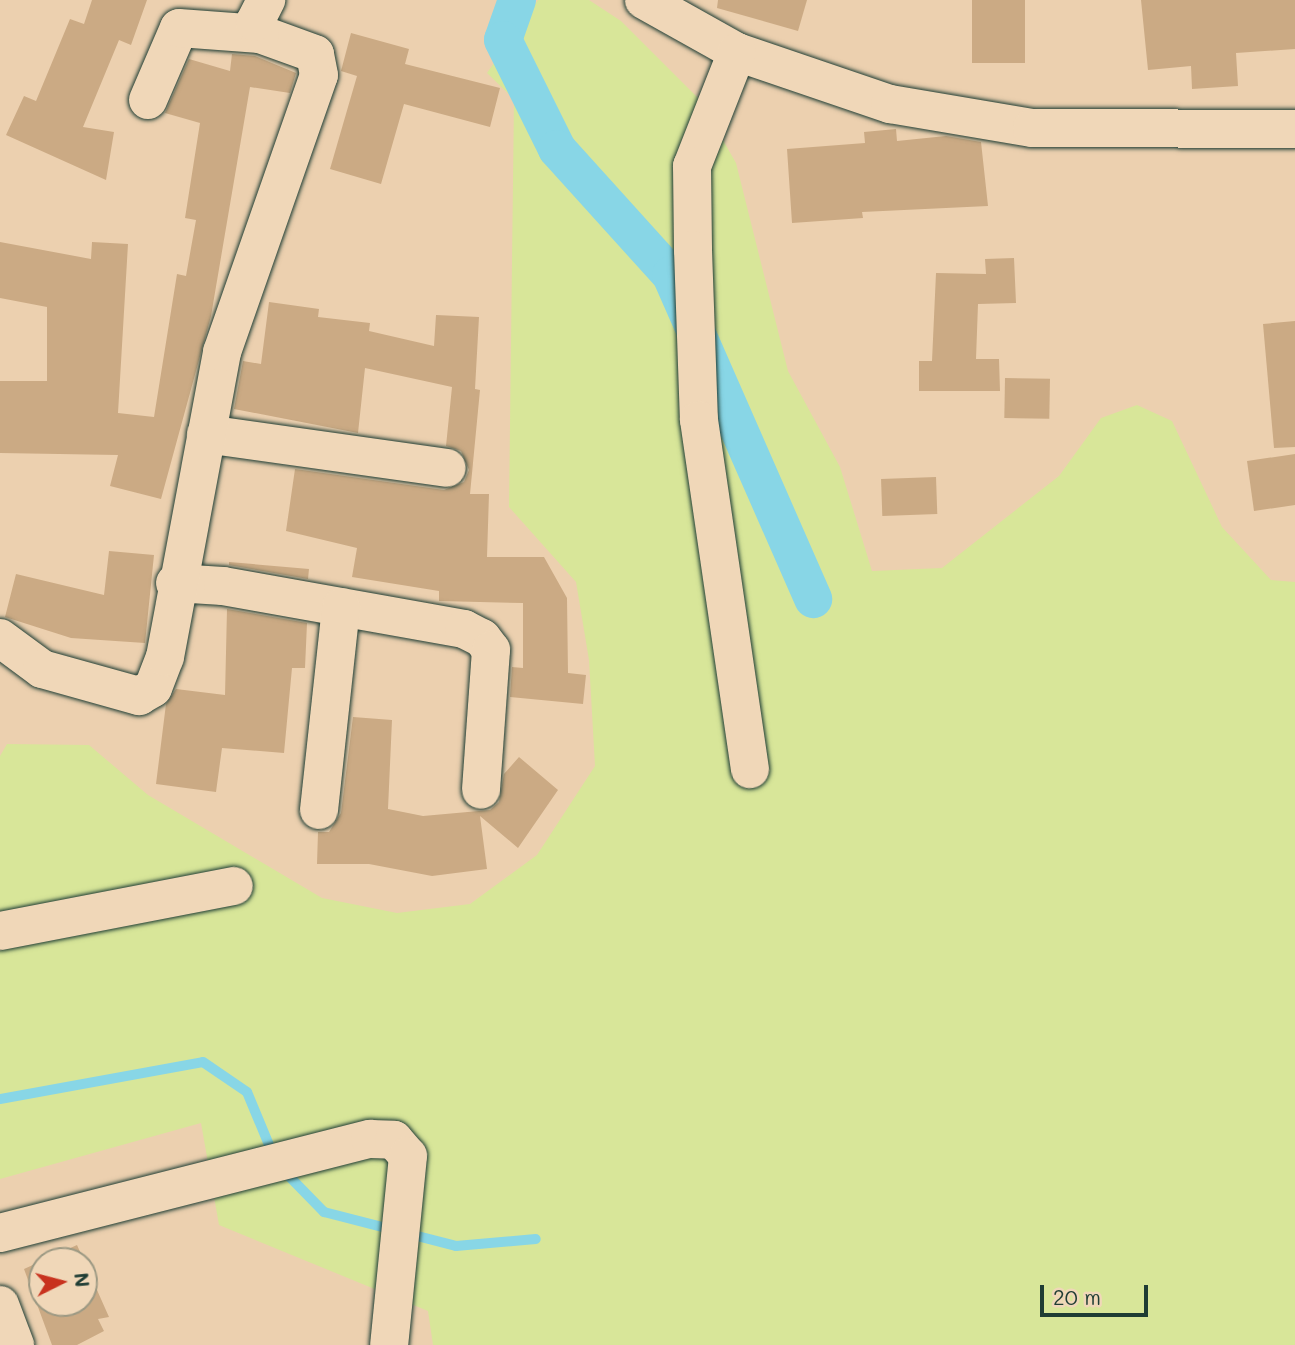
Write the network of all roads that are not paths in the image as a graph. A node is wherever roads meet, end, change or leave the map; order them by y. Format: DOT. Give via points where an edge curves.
graph roads {
  1 [pos="644,0"];
  2 [pos="263,17"];
  3 [pos="737,52"];
  4 [pos="148,100"];
  5 [pos="1295,129"];
  6 [pos="206,434"];
  7 [pos="447,468"];
  8 [pos="175,583"];
  9 [pos="341,607"];
  10 [pos="0,638"];
  11 [pos="750,769"];
  12 [pos="481,790"];
  13 [pos="319,810"];
  14 [pos="234,886"];
  15 [pos="0,931"];
  16 [pos="0,1233"];
  17 [pos="0,1305"];
  18 [pos="15,1345"];
  19 [pos="389,1345"];
  1 -- 3 [label="street"];
  2 -- 4 [label="street" via="179,29"];
  2 -- 6 [label="street" via="315,54 318,75 222,352"];
  3 -- 5 [label="street" via="890,104 1032,128"];
  3 -- 11 [label="street" via="692,166 693,250 699,420"];
  6 -- 7 [label="street"];
  6 -- 8 [label="street"];
  8 -- 9 [label="street"];
  8 -- 10 [label="street" via="165,657 153,688 139,696 42,669"];
  9 -- 12 [label="street" via="464,629 491,650"];
  9 -- 13 [label="street"];
  14 -- 15 [label="street"];
  16 -- 19 [label="street" via="370,1139 394,1140 408,1156"];
  17 -- 18 [label="street"];
}
